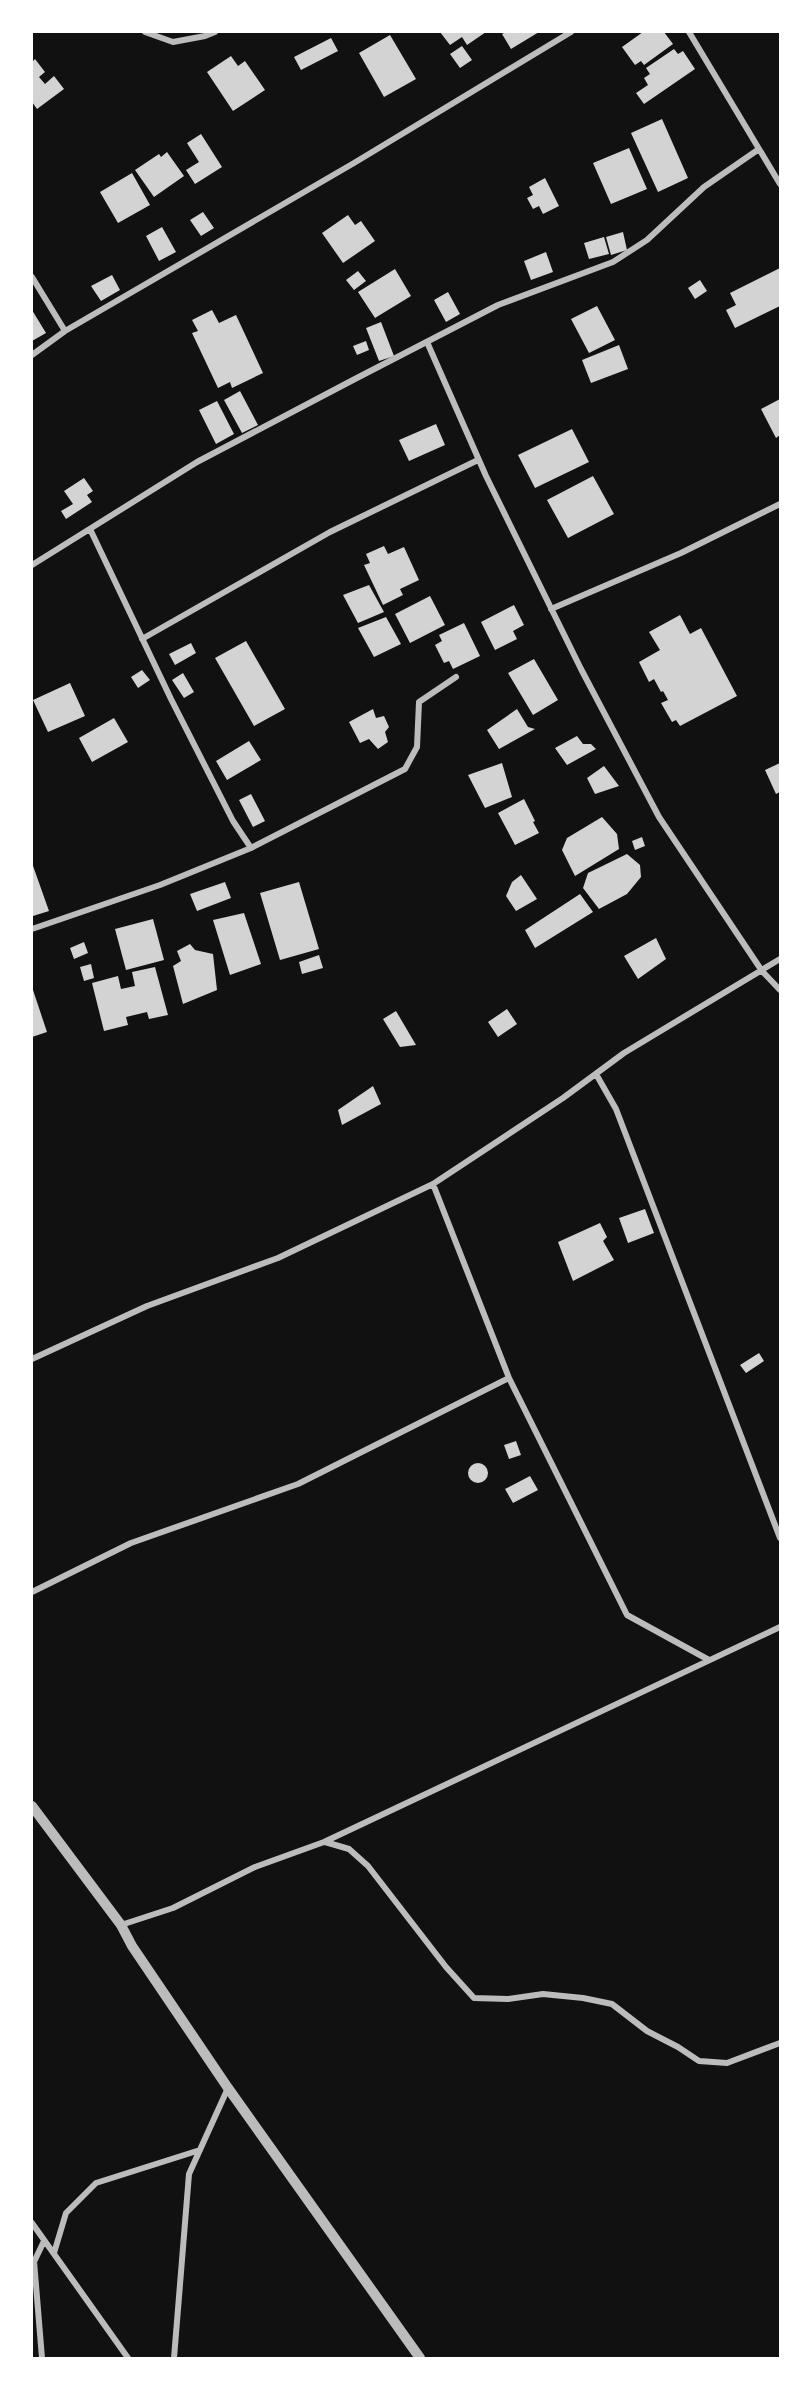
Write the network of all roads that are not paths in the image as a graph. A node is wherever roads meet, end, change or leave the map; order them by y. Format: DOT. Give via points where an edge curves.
graph roads {
  1 [pos="145,32"];
  2 [pos="215,32"];
  3 [pos="571,32"];
  4 [pos="689,32"];
  5 [pos="759,149"];
  6 [pos="777,172"];
  7 [pos="780,184"];
  8 [pos="32,277"];
  9 [pos="65,331"];
  10 [pos="427,342"];
  11 [pos="32,355"];
  12 [pos="478,460"];
  13 [pos="780,504"];
  14 [pos="90,529"];
  15 [pos="32,565"];
  16 [pos="551,609"];
  17 [pos="142,639"];
  18 [pos="456,677"];
  19 [pos="251,848"];
  20 [pos="32,929"];
  21 [pos="780,959"];
  22 [pos="762,971"];
  23 [pos="780,990"];
  24 [pos="596,1074"];
  25 [pos="433,1184"];
  26 [pos="32,1359"];
  27 [pos="509,1378"];
  28 [pos="780,1538"];
  29 [pos="32,1593"];
  30 [pos="780,1627"];
  31 [pos="709,1660"];
  32 [pos="32,1806"];
  33 [pos="324,1842"];
  34 [pos="120,1925"];
  35 [pos="780,2043"];
  36 [pos="228,2088"];
  37 [pos="200,2150"];
  38 [pos="32,2223"];
  39 [pos="44,2241"];
  40 [pos="54,2253"];
  41 [pos="33,2264"];
  42 [pos="42,2358"];
  43 [pos="128,2358"];
  44 [pos="174,2358"];
  45 [pos="420,2358"];
  1 -- 2 [label="street" via="173,42"];
  3 -- 9 [label="street"];
  4 -- 5 [label="street"];
  5 -- 6 [label="street"];
  5 -- 10 [label="street" via="704,188 647,240 612,262 498,305"];
  6 -- 7 [label="street"];
  8 -- 9 [label="street"];
  9 -- 11 [label="street"];
  10 -- 12 [label="street"];
  10 -- 14 [label="street" via="197,462"];
  12 -- 16 [label="street"];
  12 -- 17 [label="street" via="330,532"];
  13 -- 16 [label="street" via="681,553"];
  14 -- 15 [label="street"];
  14 -- 17 [label="street"];
  16 -- 22 [label="street" via="659,817"];
  17 -- 19 [label="street" via="233,821"];
  18 -- 19 [label="street" via="419,702 417,747 405,769"];
  19 -- 20 [label="street" via="160,885"];
  21 -- 22 [label="street"];
  22 -- 23 [label="street"];
  22 -- 24 [label="street" via="624,1053"];
  24 -- 25 [label="street"];
  24 -- 28 [label="street" via="616,1109"];
  25 -- 26 [label="street" via="278,1258 147,1306"];
  25 -- 27 [label="street"];
  27 -- 29 [label="street" via="298,1484 131,1543"];
  27 -- 31 [label="street" via="627,1615"];
  30 -- 31 [label="street"];
  31 -- 33 [label="street"];
  32 -- 34 [label="street"];
  33 -- 34 [label="street" via="255,1867 173,1908"];
  33 -- 35 [label="street" via="349,1849 368,1866 474,1998 543,1994 612,2004 647,2031 699,2061 727,2063"];
  34 -- 36 [label="street"];
  36 -- 37 [label="street"];
  36 -- 45 [label="street"];
  37 -- 40 [label="street" via="96,2183 66,2213"];
  37 -- 44 [label="street" via="189,2174"];
  38 -- 39 [label="street"];
  39 -- 40 [label="street"];
  39 -- 41 [label="street"];
  40 -- 43 [label="street"];
  41 -- 42 [label="street"];
}
